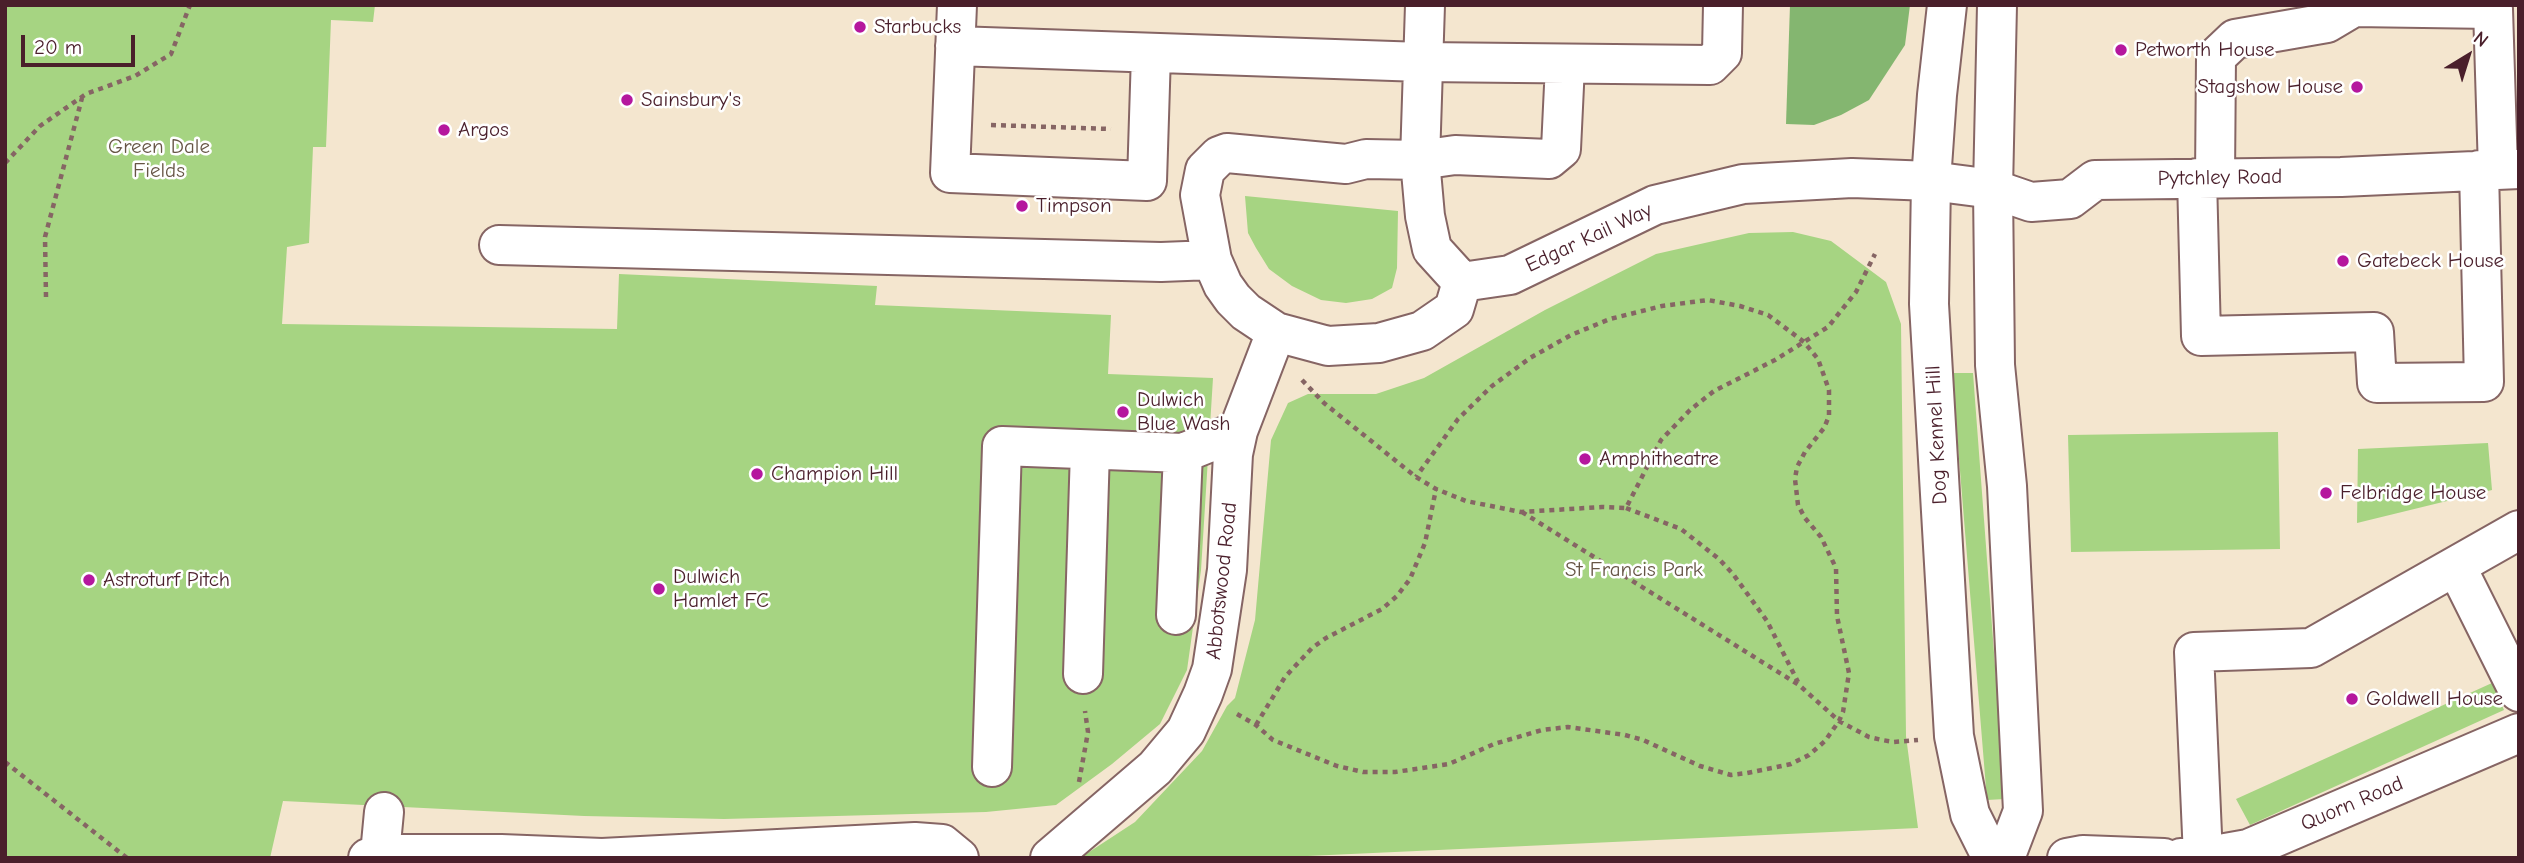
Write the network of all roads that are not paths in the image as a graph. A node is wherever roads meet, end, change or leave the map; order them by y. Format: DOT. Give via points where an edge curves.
graph roads {
  1 [pos="957,5"];
  2 [pos="1425,5"];
  3 [pos="1723,5"];
  4 [pos="1947,5"];
  5 [pos="1997,5"];
  6 [pos="955,46"];
  7 [pos="1160,55"];
  8 [pos="1422,62"];
  9 [pos="1564,65"];
  10 [pos="2498,170"];
  11 [pos="1420,173"];
  12 [pos="2206,178"];
  13 [pos="1930,181"];
  14 [pos="1993,189"];
  15 [pos="499,245"];
  16 [pos="1212,260"];
  17 [pos="1462,282"];
  18 [pos="1276,332"];
  19 [pos="1238,431"];
  20 [pos="1090,450"];
  21 [pos="1183,453"];
  22 [pos="2519,530"];
  23 [pos="2455,566"];
  24 [pos="1176,615"];
  25 [pos="1083,674"];
  26 [pos="2519,692"];
  27 [pos="2519,733"];
  28 [pos="992,767"];
  29 [pos="384,812"];
  30 [pos="374,856"];
  31 [pos="2203,857"];
  32 [pos="959,858"];
  33 [pos="1050,858"];
  34 [pos="1992,858"];
  35 [pos="2004,858"];
  36 [pos="2067,858"];
  37 [pos="2164,858"];
  38 [pos="2181,858"];
  1 -- 6 [label="street"];
  2 -- 8 [label="street"];
  3 -- 9 [label="street" via="1722,53 1710,65"];
  4 -- 13 [label="street, Dog Kennel Hill"];
  5 -- 14 [label="street"];
  6 -- 7 [label="street"];
  6 -- 7 [label="street" via="950,173 1147,181"];
  7 -- 8 [label="street"];
  8 -- 9 [label="street"];
  8 -- 11 [label="street"];
  9 -- 11 [label="street" via="1561,149 1549,159 1455,155"];
  10 -- 12 [label="street, Pytchley Road"];
  10 -- 12 [label="street" via="2493,9 2354,7 2327,23 2235,39 2216,57"];
  10 -- 12 [label="street" via="2484,382 2377,383 2374,332 2201,336"];
  11 -- 16 [label="street" via="1366,159 1346,164 1219,156 1205,170 1200,195"];
  11 -- 17 [label="street" via="1432,249"];
  12 -- 14 [label="street, Pytchley Road" via="2095,180 2070,199 2031,202"];
  13 -- 14 [label="street, Pytchley Road"];
  13 -- 17 [label="street, Edgar Kail Way" via="1852,178 1743,184 1655,205 1510,275"];
  13 -- 34 [label="street, Dog Kennel Hill" via="1929,304 1954,736 1970,814"];
  14 -- 35 [label="street" via="1995,365 2007,486 2023,811"];
  15 -- 16 [label="street"];
  16 -- 18 [label="street" via="1233,299"];
  17 -- 18 [label="street" via="1454,309 1422,331 1379,343 1328,346"];
  18 -- 19 [label="street, Abbotswood Road"];
  19 -- 21 [label="street"];
  19 -- 33 [label="street, Abbotswood Road" via="1227,570 1212,670 1203,694 1186,731 1155,768"];
  20 -- 21 [label="street"];
  20 -- 25 [label="street"];
  20 -- 28 [label="street" via="1002,446"];
  21 -- 24 [label="street"];
  22 -- 23 [label="street"];
  23 -- 26 [label="street"];
  23 -- 31 [label="street" via="2311,648 2194,652"];
  27 -- 31 [label="street, Quorn Road" via="2248,849"];
  29 -- 30 [label="street"];
  30 -- 32 [label="street" via="602,858 915,842 942,844"];
  31 -- 38 [label="street, Quorn Road"];
  36 -- 37 [label="street"];
}
